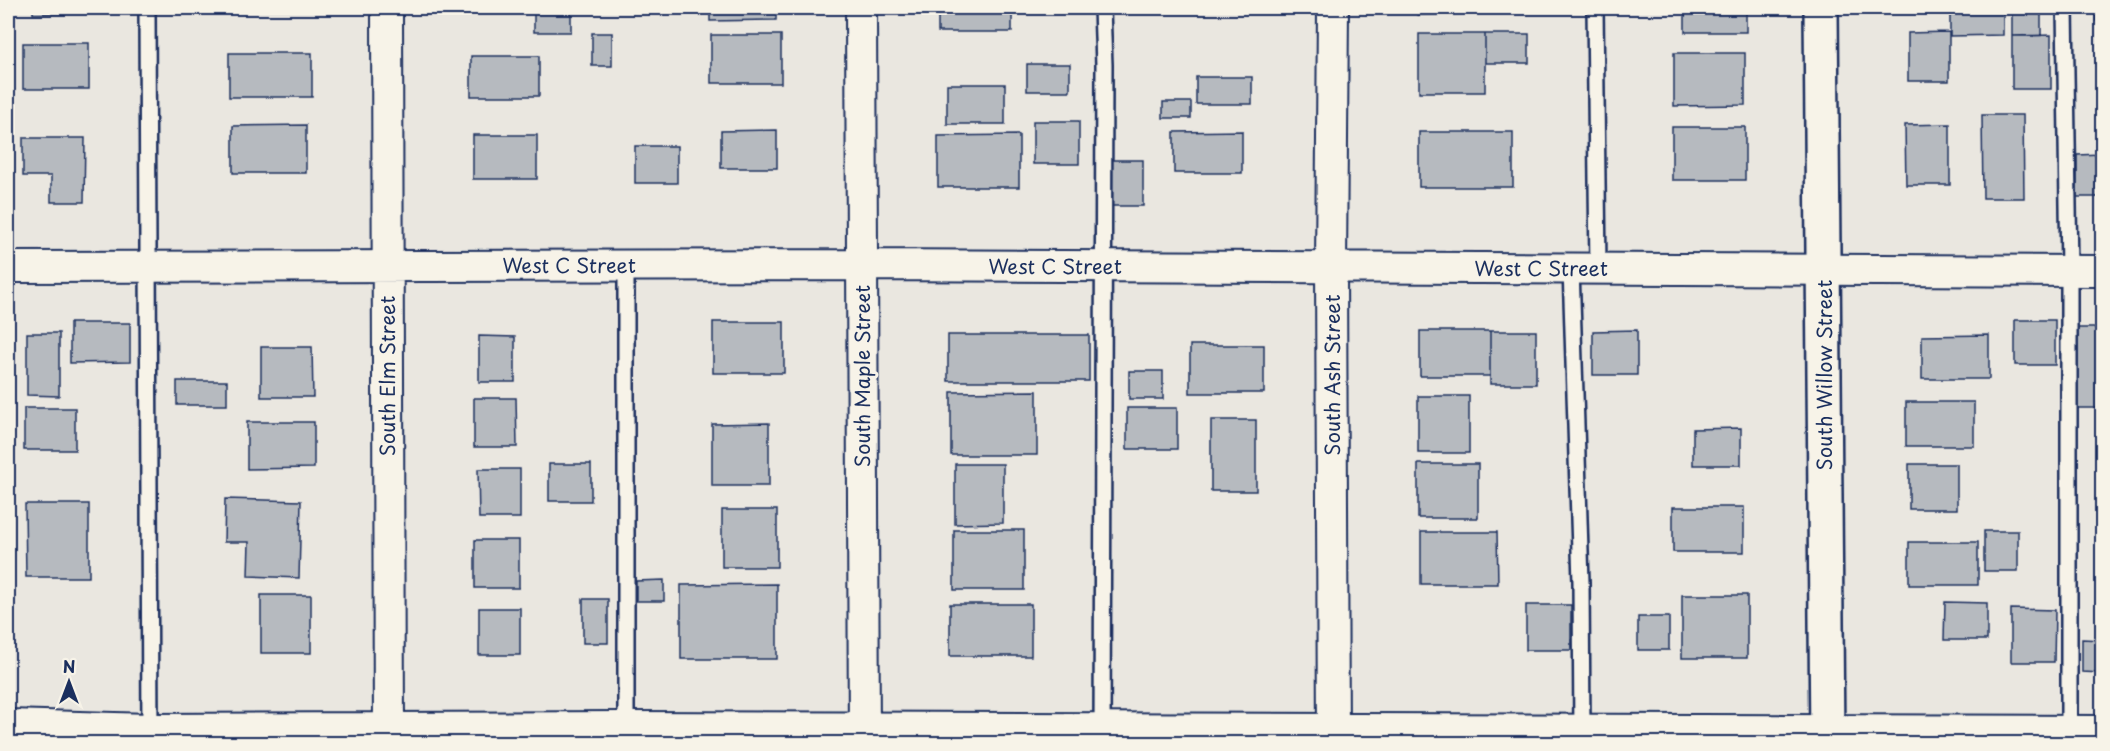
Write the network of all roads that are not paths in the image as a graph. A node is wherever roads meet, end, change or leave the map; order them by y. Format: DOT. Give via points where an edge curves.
graph roads {
  1 [pos="147,8"];
  2 [pos="387,8"];
  3 [pos="861,8"];
  4 [pos="1102,8"];
  5 [pos="1334,8"];
  6 [pos="1595,8"];
  7 [pos="1821,8"];
  8 [pos="2065,8"];
  9 [pos="387,265"];
  10 [pos="626,265"];
  11 [pos="862,265"];
  12 [pos="149,266"];
  13 [pos="1104,266"];
  14 [pos="8,267"];
  15 [pos="1331,267"];
  16 [pos="1584,268"];
  17 [pos="1824,269"];
  18 [pos="2069,270"];
  19 [pos="2103,271"];
  20 [pos="8,725"];
  21 [pos="2103,731"];
  22 [pos="626,735"];
  23 [pos="150,736"];
  24 [pos="388,736"];
  25 [pos="864,736"];
  26 [pos="1102,736"];
  27 [pos="1333,736"];
  28 [pos="1582,736"];
  29 [pos="1827,737"];
  30 [pos="2069,737"];
  1 -- 12 [label="lane"];
  2 -- 9 [label="street, South Elm Street"];
  3 -- 11 [label="street, South Maple Street"];
  4 -- 13 [label="lane"];
  5 -- 15 [label="street, South Ash Street"];
  6 -- 16 [label="lane"];
  7 -- 17 [label="main road, South Willow Street"];
  8 -- 18 [label="lane"];
  9 -- 10 [label="street, West C Street"];
  9 -- 12 [label="street, West C Street"];
  9 -- 24 [label="street, South Elm Street"];
  10 -- 11 [label="street, West C Street"];
  10 -- 22 [label="lane"];
  11 -- 13 [label="street, West C Street"];
  11 -- 25 [label="street, South Maple Street"];
  12 -- 14 [label="street, West C Street"];
  12 -- 23 [label="lane"];
  13 -- 15 [label="street, West C Street"];
  13 -- 26 [label="lane"];
  15 -- 16 [label="street, West C Street"];
  15 -- 27 [label="street, South Ash Street"];
  16 -- 17 [label="street, West C Street"];
  16 -- 28 [label="lane"];
  17 -- 18 [label="street, West C Street"];
  17 -- 29 [label="main road, South Willow Street"];
  18 -- 19 [label="street, West C Street"];
  18 -- 30 [label="lane"];
  20 -- 23 [label="street"];
  21 -- 30 [label="street"];
  22 -- 24 [label="street"];
  22 -- 25 [label="street"];
  23 -- 24 [label="street"];
  25 -- 26 [label="street"];
  26 -- 27 [label="street"];
  27 -- 28 [label="street"];
  28 -- 29 [label="street"];
  29 -- 30 [label="street"];
}
